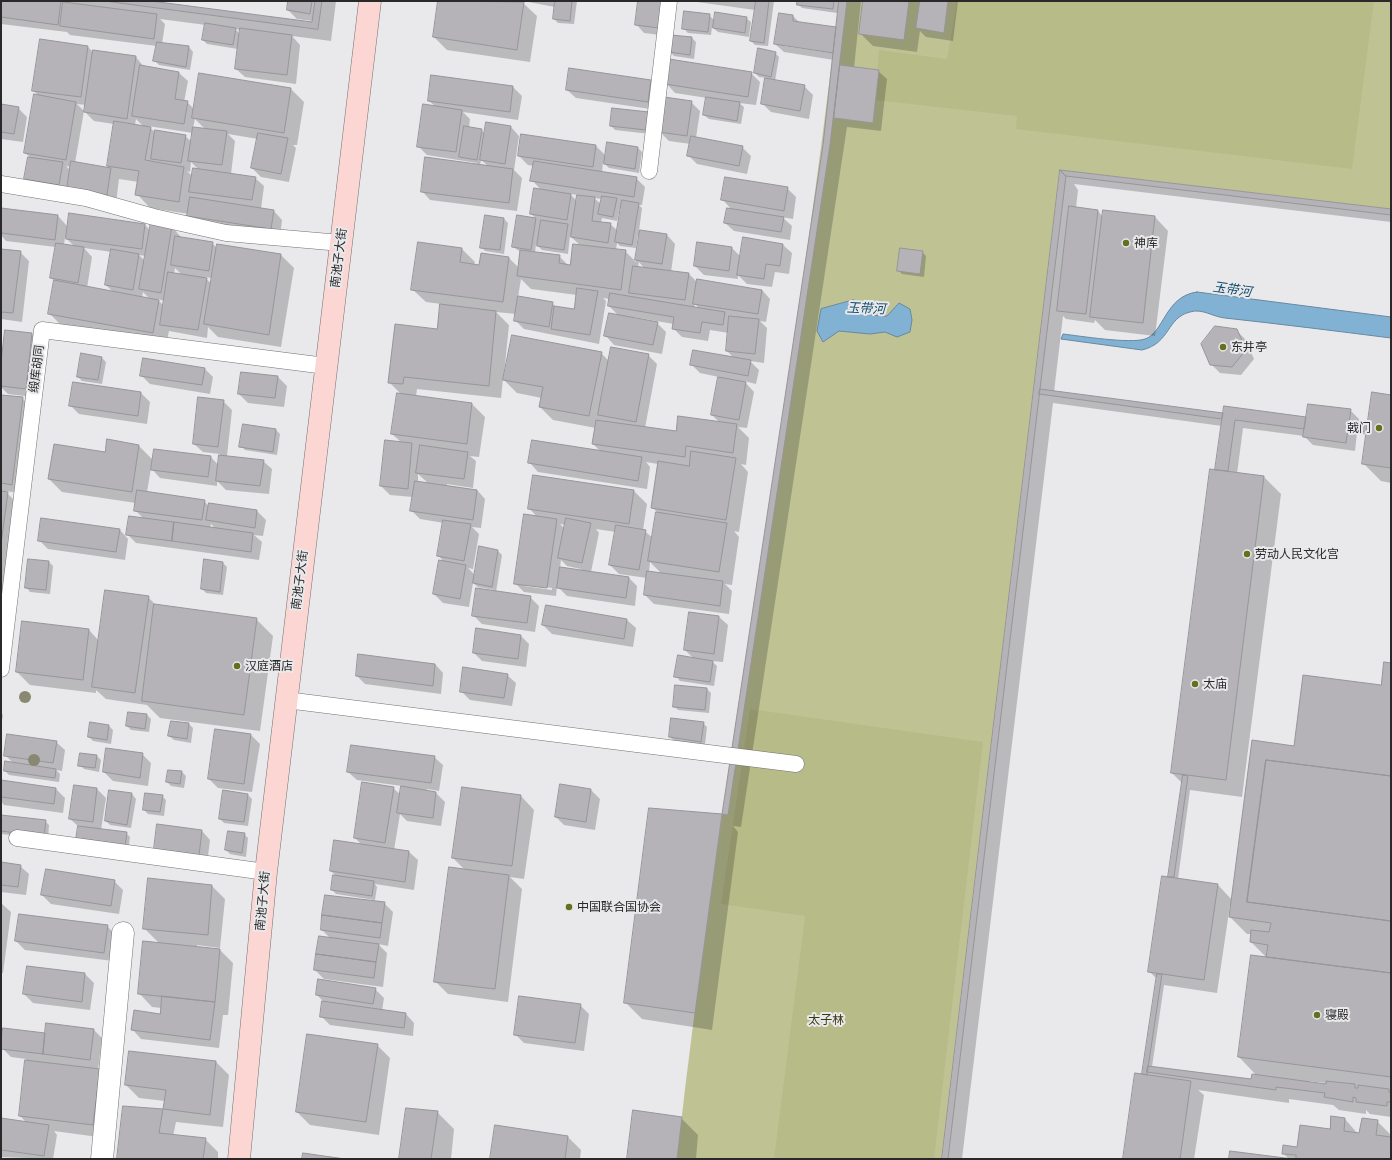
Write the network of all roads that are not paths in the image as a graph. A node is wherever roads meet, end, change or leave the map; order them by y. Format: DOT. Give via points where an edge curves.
graph roads {
  1 [pos="370,1"];
  2 [pos="669,1"];
  3 [pos="649,171"];
  4 [pos="1,184"];
  5 [pos="341,242"];
  6 [pos="326,366"];
  7 [pos="1,669"];
  8 [pos="286,700"];
  9 [pos="796,764"];
  10 [pos="17,838"];
  11 [pos="266,872"];
  12 [pos="123,933"];
  13 [pos="102,1159"];
  14 [pos="239,1159"];
  1 -- 5 [label="street, 南池子大街"];
  2 -- 3 [label="lane"];
  4 -- 5 [label="lane" via="86,198 226,233"];
  5 -- 6 [label="street, 南池子大街"];
  6 -- 7 [label="lane, 缎库胡同" via="42,330"];
  6 -- 8 [label="street, 南池子大街"];
  8 -- 9 [label="lane"];
  8 -- 11 [label="street, 南池子大街"];
  10 -- 11 [label="lane"];
  11 -- 14 [label="street, 南池子大街"];
  12 -- 13 [label="street"];
}
